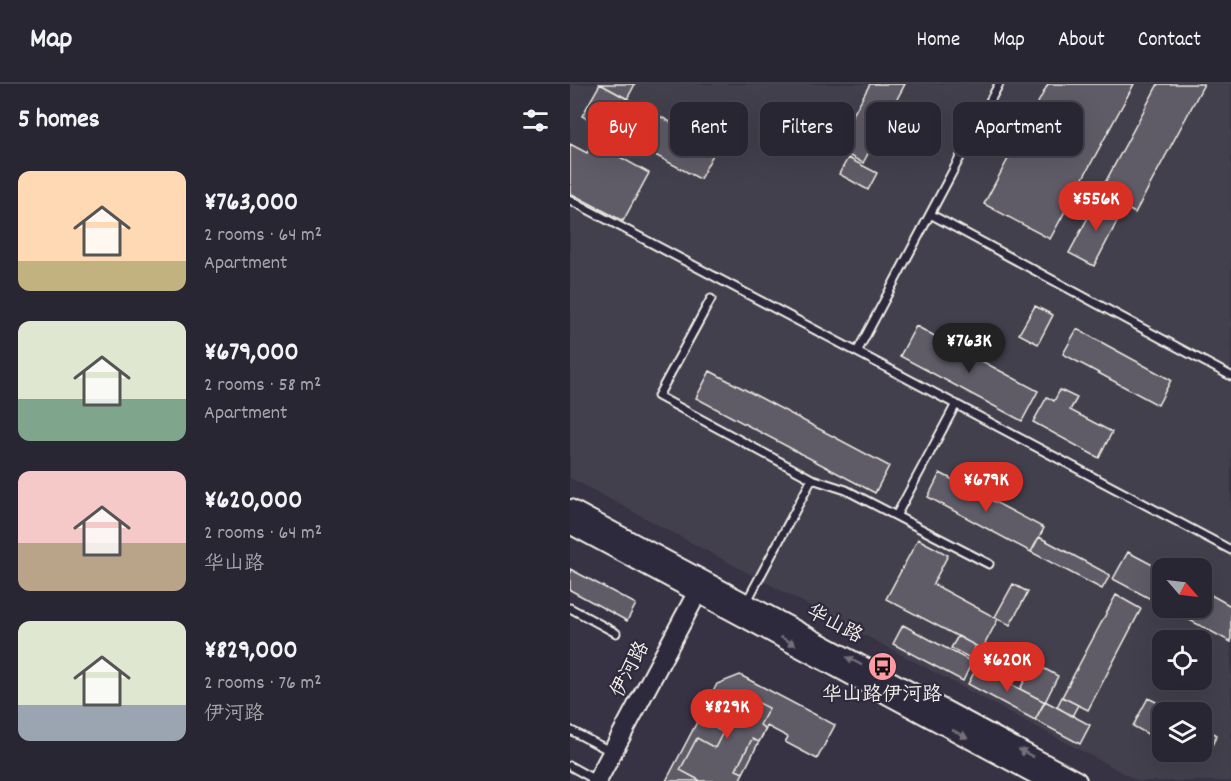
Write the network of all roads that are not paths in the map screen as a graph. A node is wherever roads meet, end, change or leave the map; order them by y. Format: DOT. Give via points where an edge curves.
graph roads {
  1 [pos="999,84"];
  2 [pos="570,200"];
  3 [pos="930,214"];
  4 [pos="711,299"];
  5 [pos="857,352"];
  6 [pos="1231,376"];
  7 [pos="956,404"];
  8 [pos="812,479"];
  9 [pos="570,509"];
  10 [pos="896,516"];
  11 [pos="570,524"];
  12 [pos="1231,550"];
  13 [pos="989,564"];
  14 [pos="701,587"];
  15 [pos="746,603"];
  16 [pos="570,608"];
  17 [pos="616,633"];
  18 [pos="570,730"];
  19 [pos="612,752"];
  20 [pos="570,766"];
  21 [pos="597,781"];
  22 [pos="1048,781"];
  23 [pos="1077,781"];
  1 -- 3 [label="lane"];
  2 -- 5 [label="lane"];
  3 -- 5 [label="lane"];
  3 -- 6 [label="lane"];
  4 -- 8 [label="lane" via="658,396"];
  5 -- 7 [label="lane"];
  7 -- 10 [label="lane"];
  7 -- 12 [label="lane"];
  8 -- 10 [label="lane" via="846,490"];
  8 -- 15 [label="lane"];
  9 -- 14 [label="street, 华山路"];
  10 -- 13 [label="lane"];
  11 -- 14 [label="street, 华山路"];
  14 -- 15 [label="street, 华山路"];
  14 -- 19 [label="street, 伊河路"];
  14 -- 22 [label="street, 华山路, one-way"];
  23 -- 15 [label="street, 华山路, one-way"];
  16 -- 17 [label="lane"];
  18 -- 19 [label="lane"];
  19 -- 21 [label="street, 伊河路"];
  20 -- 21 [label="lane"];
}
